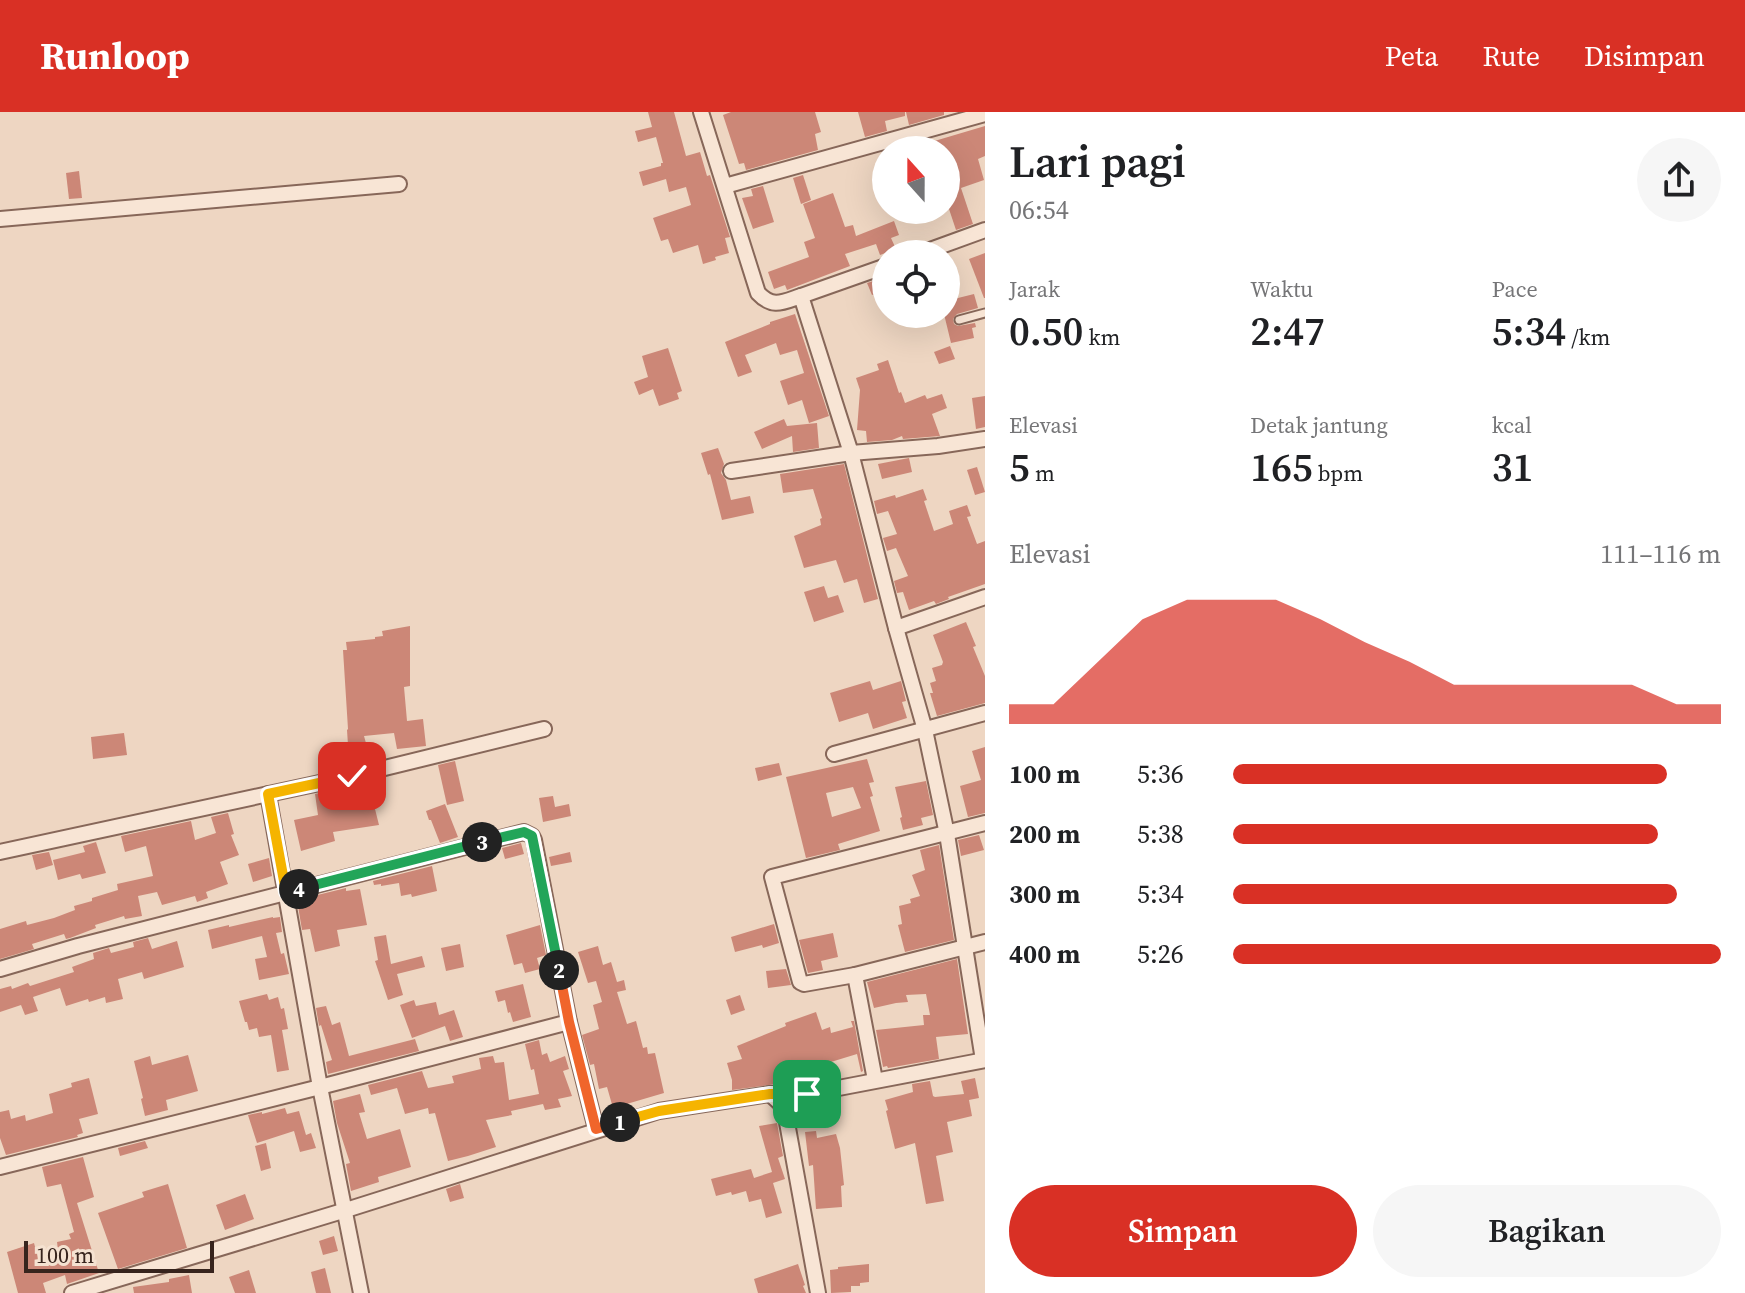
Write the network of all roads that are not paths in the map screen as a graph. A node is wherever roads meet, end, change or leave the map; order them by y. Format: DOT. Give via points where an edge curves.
graph roads {
  1 [pos="701,112"];
  2 [pos="985,114"];
  3 [pos="399,184"];
  4 [pos="725,186"];
  5 [pos="0,219"];
  6 [pos="985,230"];
  7 [pos="958,240"];
  8 [pos="872,271"];
  9 [pos="801,296"];
  10 [pos="985,313"];
  11 [pos="960,320"];
  12 [pos="985,439"];
  13 [pos="851,453"];
  14 [pos="731,471"];
  15 [pos="985,597"];
  16 [pos="896,628"];
  17 [pos="985,713"];
  18 [pos="544,729"];
  19 [pos="925,730"];
  20 [pos="834,754"];
  21 [pos="268,794"];
  22 [pos="985,823"];
  23 [pos="947,834"];
  24 [pos="0,852"];
  25 [pos="286,892"];
  26 [pos="985,942"];
  27 [pos="966,947"];
  28 [pos="0,969"];
  29 [pos="855,975"];
  30 [pos="569,1022"];
  31 [pos="984,1060"];
  32 [pos="875,1080"];
  33 [pos="320,1087"];
  34 [pos="770,1094"];
  35 [pos="807,1094"];
  36 [pos="786,1117"];
  37 [pos="596,1129"];
  38 [pos="0,1167"];
  39 [pos="346,1210"];
  40 [pos="72,1293"];
  41 [pos="361,1293"];
  42 [pos="818,1293"];
  1 -- 4 [label="street"];
  2 -- 4 [label="street"];
  3 -- 5 [label="street"];
  4 -- 9 [label="street" via="758,293 776,304"];
  6 -- 7 [label="street"];
  8 -- 9 [label="street"];
  9 -- 13 [label="street"];
  10 -- 11 [label="lane"];
  12 -- 13 [label="street"];
  13 -- 14 [label="street"];
  13 -- 16 [label="street"];
  15 -- 16 [label="street"];
  16 -- 19 [label="street"];
  17 -- 19 [label="street"];
  18 -- 21 [label="street"];
  19 -- 20 [label="street"];
  19 -- 23 [label="street"];
  21 -- 24 [label="street"];
  21 -- 25 [label="street"];
  22 -- 23 [label="street"];
  23 -- 27 [label="street"];
  23 -- 29 [label="street" via="772,877 800,982"];
  25 -- 28 [label="street"];
  25 -- 30 [label="street" via="529,833"];
  25 -- 33 [label="street"];
  26 -- 27 [label="street"];
  27 -- 29 [label="street"];
  27 -- 31 [label="street"];
  29 -- 32 [label="street"];
  30 -- 33 [label="street"];
  30 -- 37 [label="street"];
  31 -- 32 [label="street"];
  32 -- 35 [label="street"];
  33 -- 38 [label="street"];
  33 -- 39 [label="street"];
  34 -- 35 [label="street"];
  34 -- 36 [label="street"];
  34 -- 37 [label="street" via="659,1111"];
  35 -- 36 [label="street"];
  36 -- 42 [label="street"];
  37 -- 39 [label="street"];
  39 -- 40 [label="street"];
  39 -- 41 [label="street"];
}
